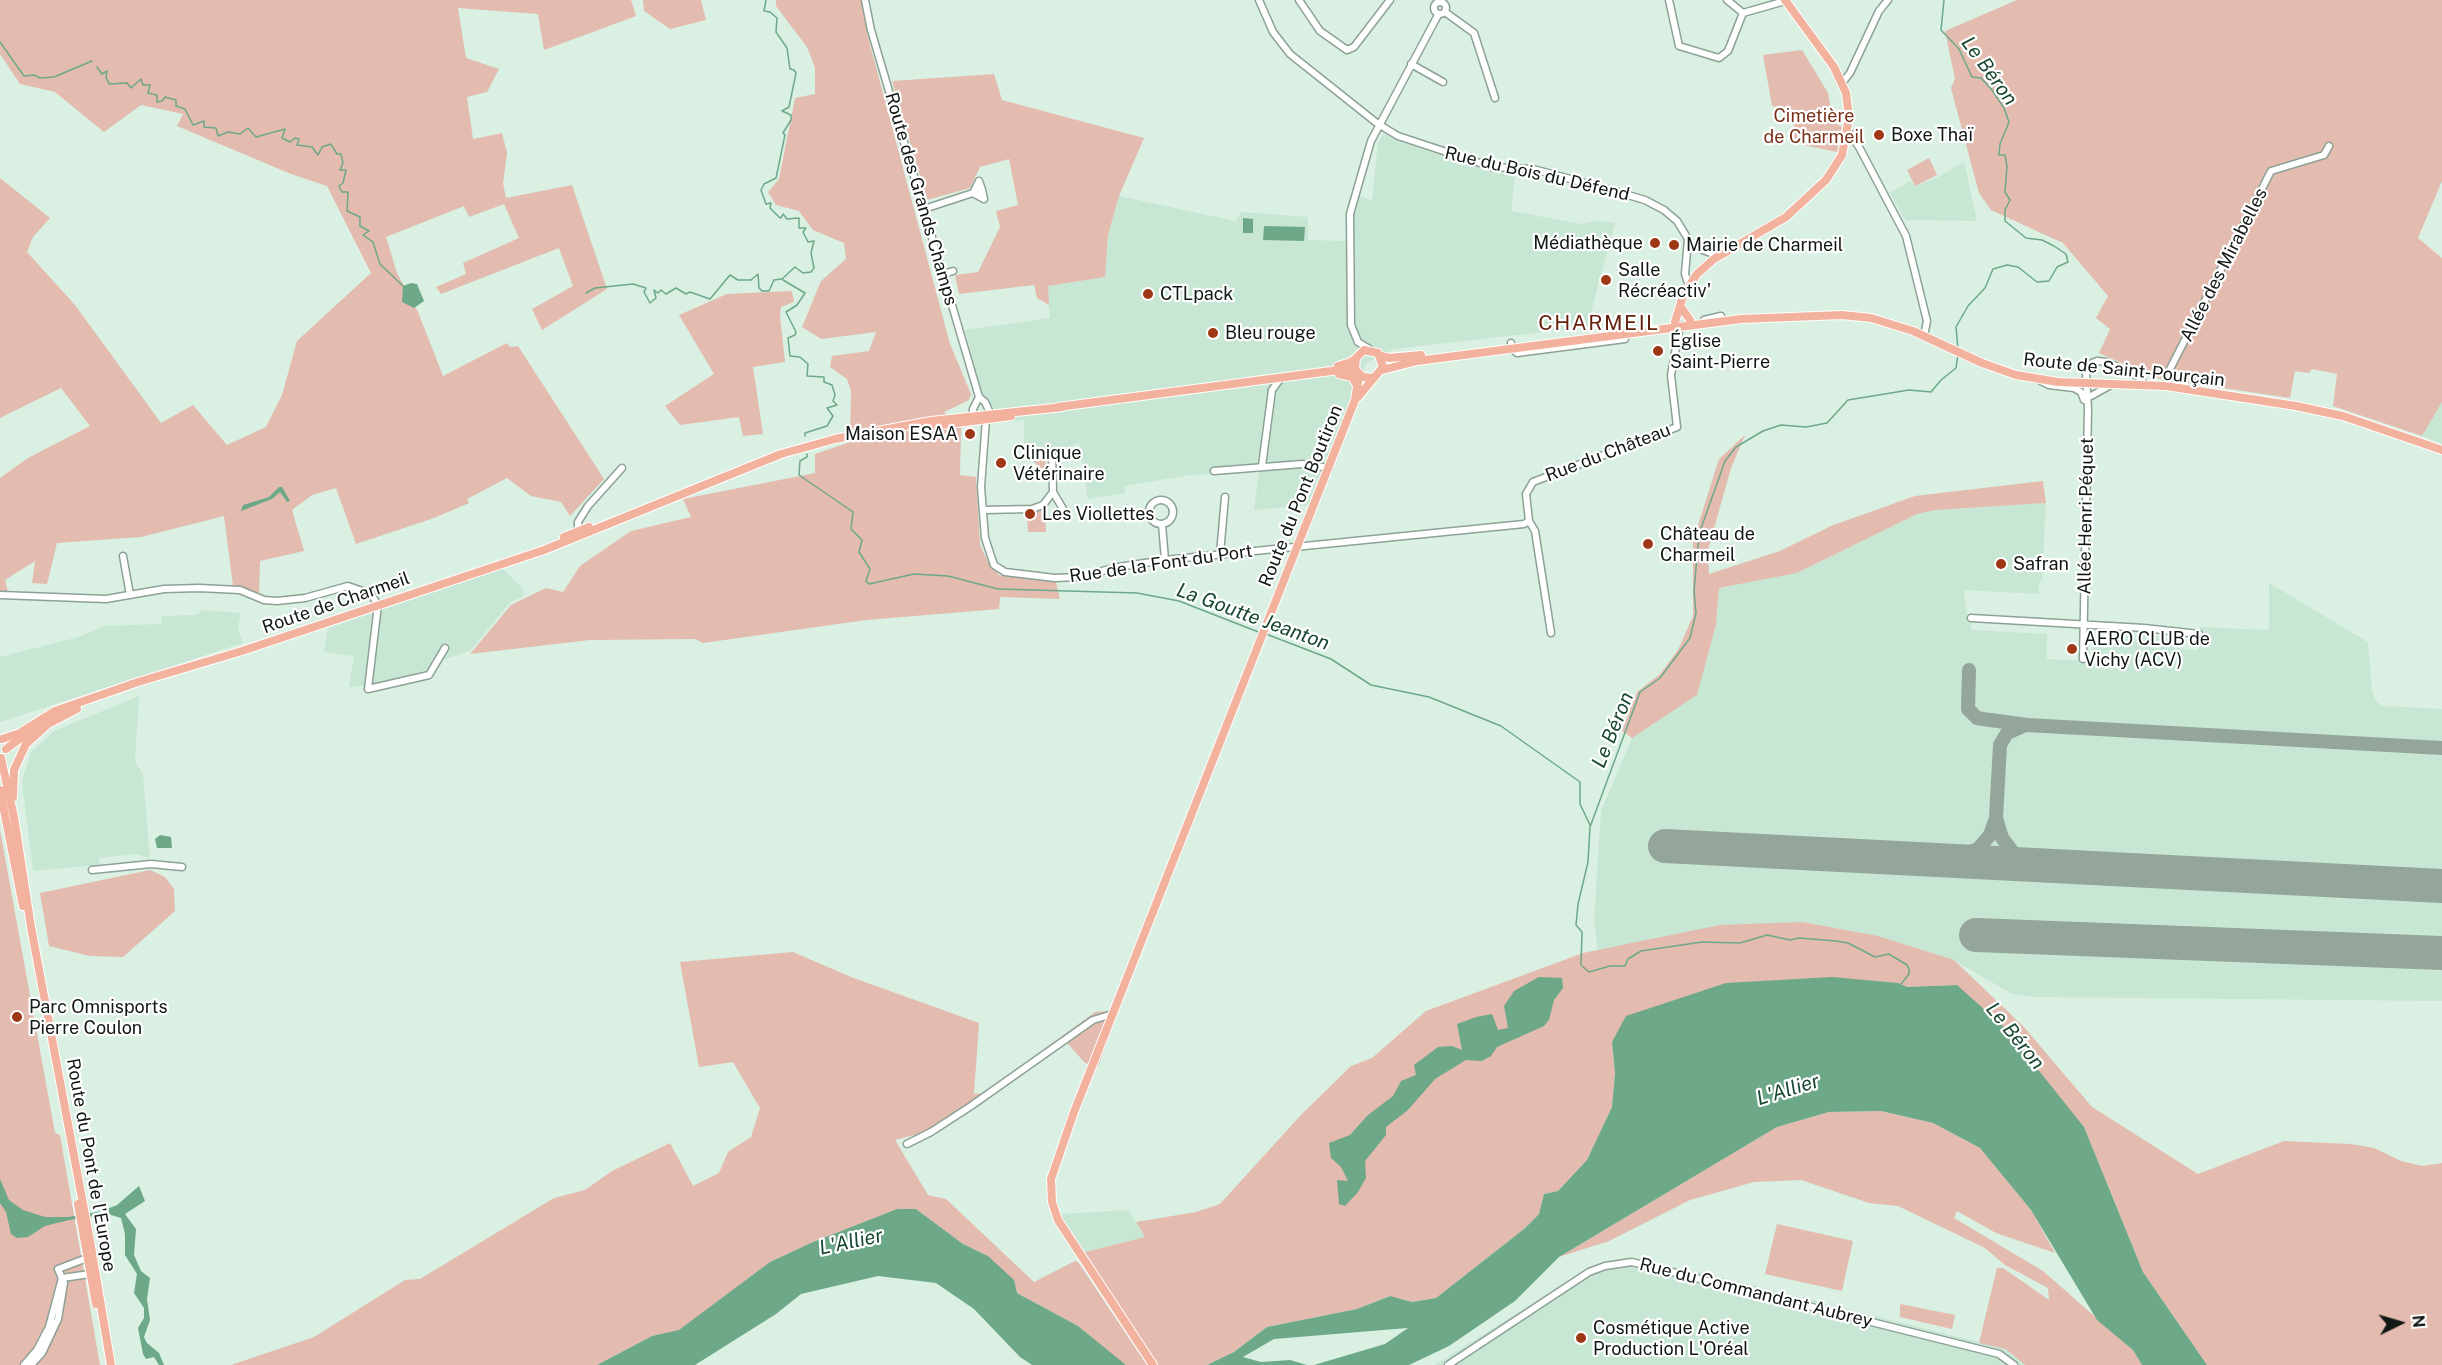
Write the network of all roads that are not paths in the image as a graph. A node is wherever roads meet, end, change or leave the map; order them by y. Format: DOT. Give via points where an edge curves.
graph roads {
  1 [pos="865,0"];
  2 [pos="1259,0"];
  3 [pos="1299,0"];
  4 [pos="1390,0"];
  5 [pos="1451,0"];
  6 [pos="1669,0"];
  7 [pos="1727,0"];
  8 [pos="1785,0"];
  9 [pos="1888,0"];
  10 [pos="1431,3"];
  11 [pos="1445,4"];
  12 [pos="1442,13"];
  13 [pos="1743,13"];
  14 [pos="1411,64"];
  15 [pos="1443,82"];
  16 [pos="1842,83"];
  17 [pos="1495,98"];
  18 [pos="1378,124"];
  19 [pos="1848,131"];
  20 [pos="2329,146"];
  21 [pos="982,190"];
  22 [pos="924,209"];
  23 [pos="1689,245"];
  24 [pos="1714,259"];
  25 [pos="953,271"];
  26 [pos="943,274"];
  27 [pos="1689,286"];
  28 [pos="1721,316"];
  29 [pos="1680,323"];
  30 [pos="1913,331"];
  31 [pos="1924,336"];
  32 [pos="1625,339"];
  33 [pos="1358,342"];
  34 [pos="1561,342"];
  35 [pos="1511,346"];
  36 [pos="1371,350"];
  37 [pos="1357,356"];
  38 [pos="1381,356"];
  39 [pos="1382,370"];
  40 [pos="1358,374"];
  41 [pos="1292,377"];
  42 [pos="1374,378"];
  43 [pos="1280,379"];
  44 [pos="2038,380"];
  45 [pos="1264,381"];
  46 [pos="2088,383"];
  47 [pos="1233,384"];
  48 [pos="2116,384"];
  49 [pos="2145,385"];
  50 [pos="2166,386"];
  51 [pos="1358,387"];
  52 [pos="1272,390"];
  53 [pos="2091,396"];
  54 [pos="979,397"];
  55 [pos="1355,400"];
  56 [pos="2088,408"];
  57 [pos="988,416"];
  58 [pos="972,418"];
  59 [pos="2442,450"];
  60 [pos="1052,453"];
  61 [pos="1262,466"];
  62 [pos="622,468"];
  63 [pos="1329,468"];
  64 [pos="1214,471"];
  65 [pos="1053,492"];
  66 [pos="1225,497"];
  67 [pos="983,510"];
  68 [pos="1066,514"];
  69 [pos="1529,521"];
  70 [pos="1162,524"];
  71 [pos="578,534"];
  72 [pos="1298,545"];
  73 [pos="1220,554"];
  74 [pos="123,555"];
  75 [pos="1165,560"];
  76 [pos="0,595"];
  77 [pos="130,595"];
  78 [pos="378,605"];
  79 [pos="1971,618"];
  80 [pos="2084,624"];
  81 [pos="1551,633"];
  82 [pos="2199,634"];
  83 [pos="445,648"];
  84 [pos="2083,659"];
  85 [pos="186,669"];
  86 [pos="77,709"];
  87 [pos="1,738"];
  88 [pos="6,749"];
  89 [pos="1,758"];
  90 [pos="0,790"];
  91 [pos="0,802"];
  92 [pos="14,817"];
  93 [pos="12,845"];
  94 [pos="182,867"];
  95 [pos="92,870"];
  96 [pos="1113,1014"];
  97 [pos="907,1144"];
  98 [pos="90,1266"];
  99 [pos="62,1278"];
  100 [pos="24,1365"];
  101 [pos="31,1365"];
  102 [pos="110,1365"];
  103 [pos="1153,1365"];
  104 [pos="1448,1365"];
  105 [pos="2014,1365"];
  1 -- 22 [label="street, Route des Grands Champs"];
  2 -- 18 [label="street, Rue du Bois du Défend" via="1273,32 1290,54"];
  3 -- 4 [label="street" via="1320,31 1347,50 1354,47"];
  5 -- 11 [label="street"];
  6 -- 13 [label="street" via="1679,46 1719,58 1728,51"];
  7 -- 13 [label="street"];
  8 -- 13 [label="street"];
  8 -- 16 [label="main road"];
  9 -- 16 [label="street"];
  10 -- 11 [label="street"];
  10 -- 12 [label="street" via="1434,11"];
  11 -- 12 [label="street"];
  12 -- 14 [label="street"];
  12 -- 17 [label="street" via="1474,33"];
  14 -- 15 [label="street"];
  14 -- 18 [label="street"];
  16 -- 19 [label="main road" via="1849,109"];
  18 -- 23 [label="street, Rue du Bois du Défend" via="1419,145 1476,163 1533,169 1638,198 1664,210 1686,231"];
  18 -- 33 [label="street" via="1350,214 1351,325"];
  19 -- 24 [label="main road" via="1842,154 1817,190 1775,225"];
  19 -- 31 [label="street" via="1906,236 1927,321"];
  20 -- 50 [label="street, Allée des Mirabelles" via="2324,155 2271,171 2169,371"];
  21 -- 22 [label="street"];
  22 -- 26 [label="street, Route des Grands Champs"];
  23 -- 24 [label="street" via="1712,253"];
  23 -- 27 [label="street"];
  24 -- 27 [label="main road"];
  25 -- 26 [label="street"];
  26 -- 54 [label="street, Route des Grands Champs"];
  27 -- 29 [label="main road"];
  27 -- 29 [label="main road" via="1683,296"];
  28 -- 29 [label="main road, Route de Saint-Pourçain"];
  28 -- 29 [label="street"];
  28 -- 30 [label="main road, Route de Saint-Pourçain" via="1841,310 1889,319"];
  29 -- 30 [label="main road, Route de Saint-Pourçain" via="1827,314 1870,318"];
  29 -- 34 [label="main road, Route de Saint-Pourçain"];
  29 -- 34 [label="main road, Route de Saint-Pourçain"];
  29 -- 69 [label="street, Rue du Château" via="1671,375 1677,427 1533,482 1527,494"];
  30 -- 31 [label="main road, Route de Saint-Pourçain"];
  31 -- 44 [label="main road, Route de Saint-Pourçain" via="1999,370"];
  32 -- 34 [label="street, Route de Saint-Pourçain"];
  33 -- 36 [label="street"];
  33 -- 37 [label="street"];
  34 -- 35 [label="main road, Route de Saint-Pourçain"];
  35 -- 38 [label="main road, Route de Saint-Pourçain"];
  35 -- 39 [label="main road, Route de Saint-Pourçain"];
  36 -- 37 [label="main road"];
  36 -- 38 [label="main road"];
  37 -- 40 [label="main road"];
  37 -- 47 [label="main road" via="1346,364"];
  38 -- 39 [label="main road"];
  39 -- 42 [label="main road"];
  40 -- 41 [label="main road" via="1346,369"];
  40 -- 42 [label="main road"];
  40 -- 51 [label="main road, Route du Pont Boutiron"];
  41 -- 43 [label="main road"];
  41 -- 51 [label="main road" via="1345,374"];
  42 -- 55 [label="main road, Route du Pont Boutiron"];
  43 -- 45 [label="main road"];
  43 -- 52 [label="street"];
  44 -- 46 [label="main road, Route de Saint-Pourçain"];
  44 -- 56 [label="street" via="2074,388"];
  45 -- 47 [label="main road"];
  45 -- 52 [label="street"];
  46 -- 48 [label="main road, Route de Saint-Pourçain"];
  46 -- 49 [label="street" via="2090,364 2097,361 2139,377"];
  46 -- 53 [label="street, Allée Henri Péquet"];
  46 -- 56 [label="street, Allée Henri Péquet"];
  47 -- 57 [label="main road"];
  48 -- 49 [label="main road, Route de Saint-Pourçain"];
  48 -- 53 [label="street" via="2102,387"];
  49 -- 50 [label="main road, Route de Saint-Pourçain"];
  50 -- 59 [label="main road, Route de Saint-Pourçain" via="2343,416"];
  51 -- 55 [label="main road, Route du Pont Boutiron"];
  52 -- 61 [label="street"];
  53 -- 56 [label="street, Allée Henri Péquet"];
  54 -- 57 [label="street, Route des Grands Champs" via="985,402"];
  54 -- 58 [label="street"];
  55 -- 63 [label="main road, Route du Pont Boutiron"];
  56 -- 80 [label="street, Allée Henri Péquet"];
  57 -- 58 [label="main road"];
  57 -- 67 [label="street, Rue de la Font du Port"];
  58 -- 71 [label="main road, Route de Charmeil" via="869,433 781,454"];
  60 -- 65 [label="street"];
  61 -- 63 [label="street" via="1302,464"];
  61 -- 64 [label="street"];
  62 -- 71 [label="street" via="588,506 578,522"];
  63 -- 72 [label="main road, Route du Pont Boutiron"];
  65 -- 67 [label="street" via="1043,505 1032,509"];
  65 -- 68 [label="street"];
  66 -- 73 [label="street"];
  67 -- 75 [label="street, Rue de la Font du Port" via="990,557 1005,572 1077,577"];
  69 -- 72 [label="street"];
  69 -- 81 [label="street"];
  70 -- 70 [label="street" via="1171,518 1172,507 1158,500 1148,512 1154,522"];
  70 -- 75 [label="street"];
  71 -- 78 [label="main road, Route de Charmeil"];
  72 -- 73 [label="street, Rue de la Font du Port"];
  72 -- 96 [label="main road, Route du Pont Boutiron"];
  73 -- 75 [label="street, Rue de la Font du Port"];
  74 -- 77 [label="street"];
  76 -- 77 [label="street" via="93,599"];
  77 -- 78 [label="street" via="176,588 240,591 277,601 348,586 371,594"];
  78 -- 83 [label="street" via="368,689 429,675"];
  78 -- 85 [label="main road, Route de Charmeil"];
  79 -- 80 [label="street"];
  80 -- 82 [label="street"];
  80 -- 84 [label="street, Allée Henri Péquet"];
  85 -- 86 [label="main road, Route de Charmeil"];
  85 -- 87 [label="main road, Route de Charmeil" via="55,711 20,733"];
  86 -- 88 [label="main road, Route de Charmeil" via="47,719"];
  86 -- 92 [label="main road" via="36,732 18,756 12,779"];
  87 -- 88 [label="main road"];
  88 -- 89 [label="main road"];
  89 -- 92 [label="main road, Route du Pont de l'Europe"];
  90 -- 93 [label="main road, Route du Pont de l'Europe"];
  91 -- 93 [label="main road"];
  92 -- 98 [label="main road, Route du Pont de l'Europe"];
  93 -- 98 [label="main road, Route du Pont de l'Europe"];
  94 -- 95 [label="street" via="151,864"];
  96 -- 97 [label="street" via="1093,1020 963,1111"];
  96 -- 103 [label="main road, Route du Pont Boutiron" via="1059,1153 1051,1192 1058,1220"];
  98 -- 99 [label="street"];
  98 -- 99 [label="street" via="58,1269"];
  98 -- 102 [label="main road, Route du Pont de l'Europe"];
  98 -- 102 [label="main road, Route du Pont de l'Europe" via="97,1281"];
  99 -- 100 [label="street" via="49,1327"];
  99 -- 101 [label="street" via="57,1319 42,1353"];
  104 -- 105 [label="street, Rue du Commandant Aubrey" via="1589,1272 1632,1262 1999,1354"];
}
